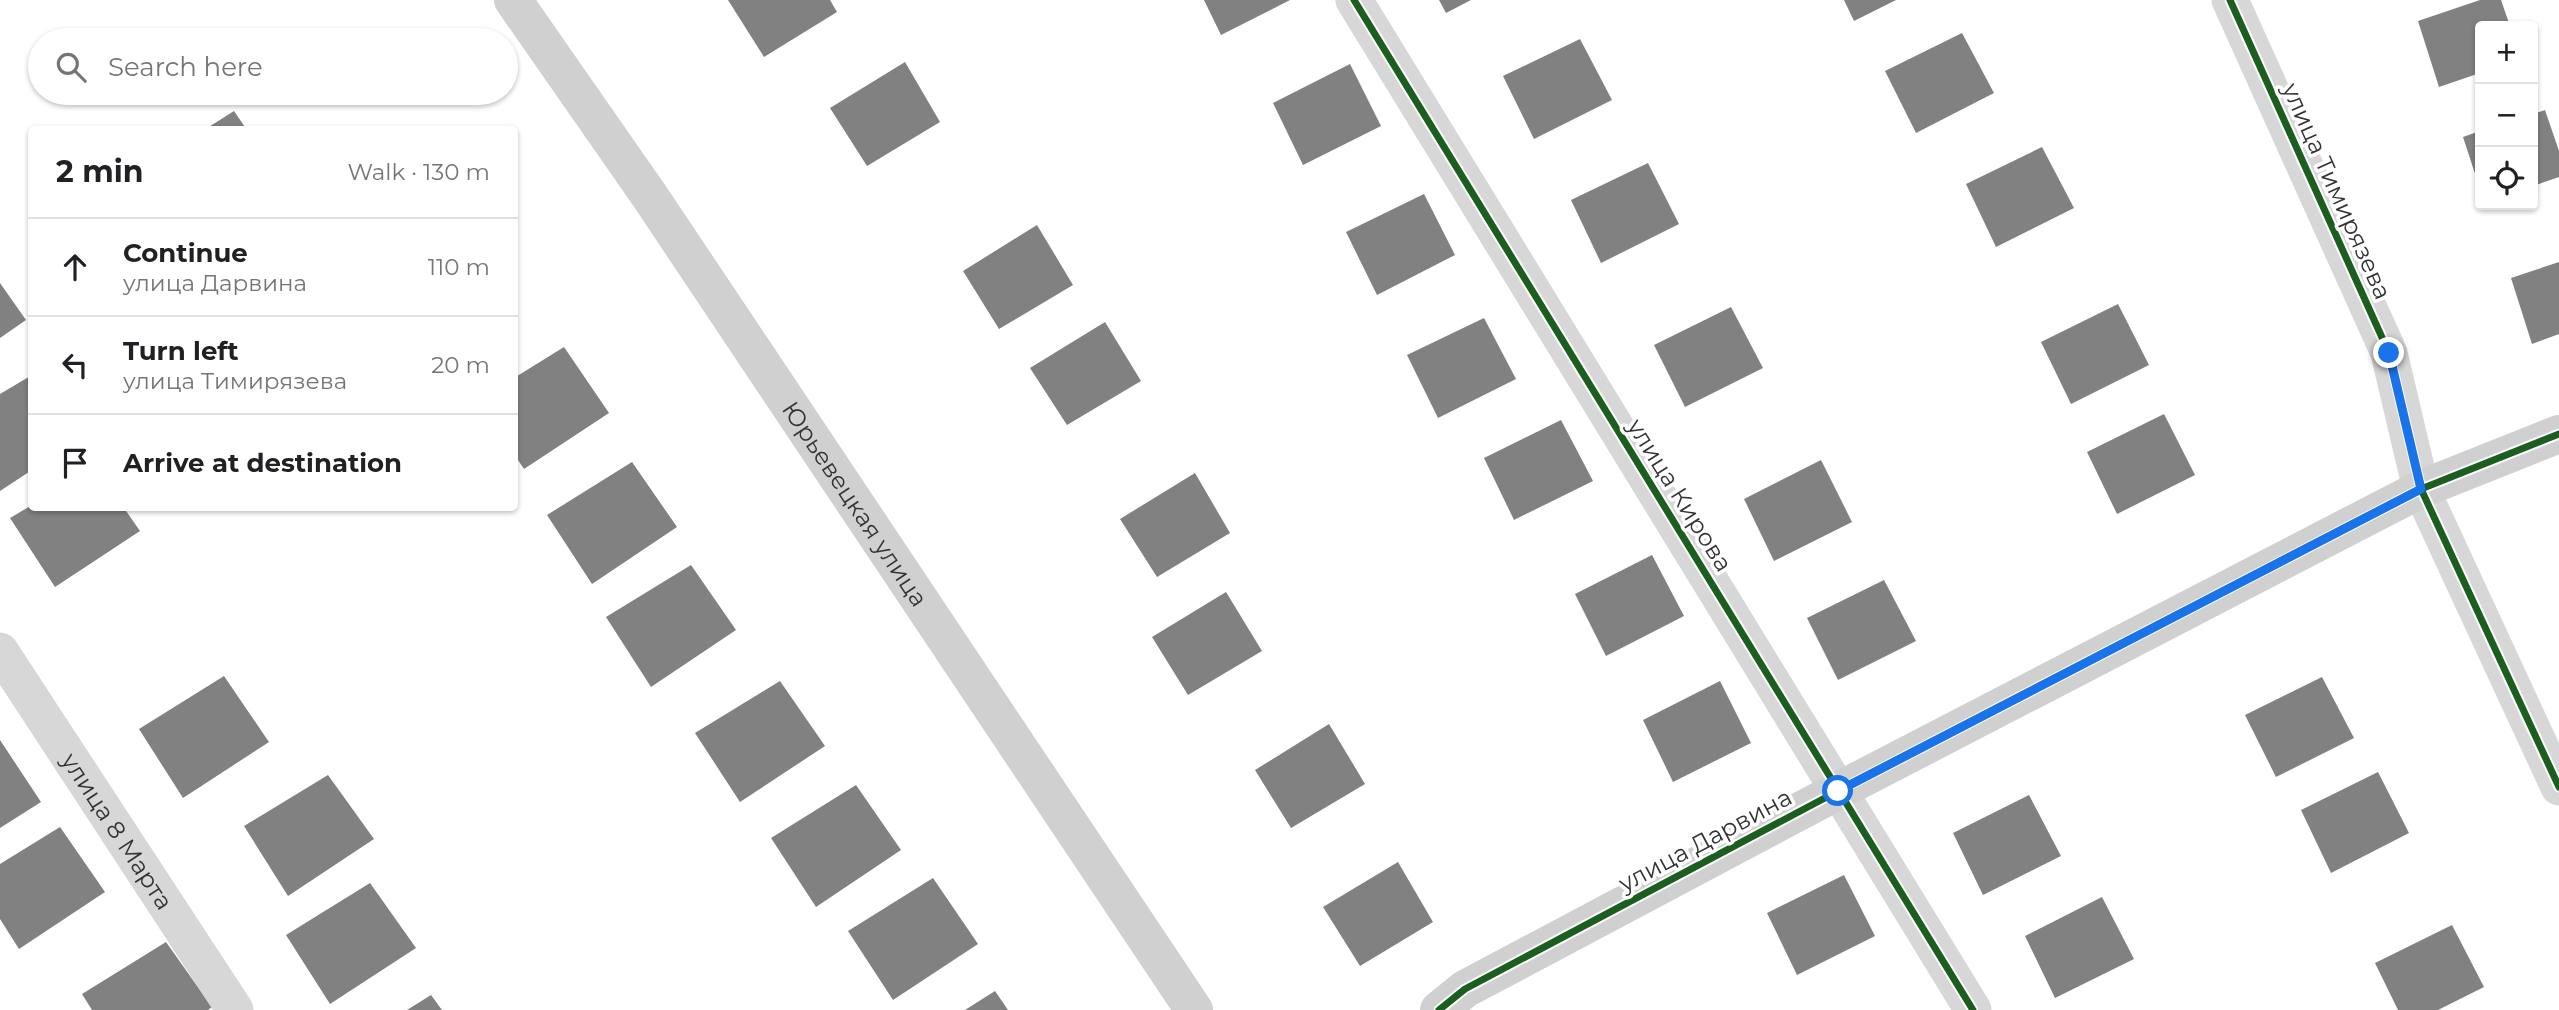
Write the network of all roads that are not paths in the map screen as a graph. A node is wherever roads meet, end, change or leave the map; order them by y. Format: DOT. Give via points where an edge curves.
graph roads {
  1 [pos="513,0"];
  2 [pos="1353,0"];
  3 [pos="2230,0"];
  4 [pos="2559,434"];
  5 [pos="2421,489"];
  6 [pos="0,651"];
  7 [pos="2559,788"];
  8 [pos="1838,791"];
  9 [pos="235,1010"];
  10 [pos="1194,1010"];
  11 [pos="1439,1010"];
  12 [pos="1973,1010"];
  1 -- 10 [label="street, Юрьевецкая улица" via="651,198"];
  2 -- 8 [label="street, улица Кирова"];
  3 -- 5 [label="street, улица Тимирязева" via="2389,353"];
  4 -- 5 [label="street, улица Дарвина"];
  5 -- 7 [label="street, улица Тимирязева"];
  5 -- 8 [label="street, улица Дарвина"];
  6 -- 9 [label="street, улица 8 Марта"];
  8 -- 11 [label="street, улица Дарвина" via="1465,989"];
  8 -- 12 [label="street, улица Кирова"];
}
